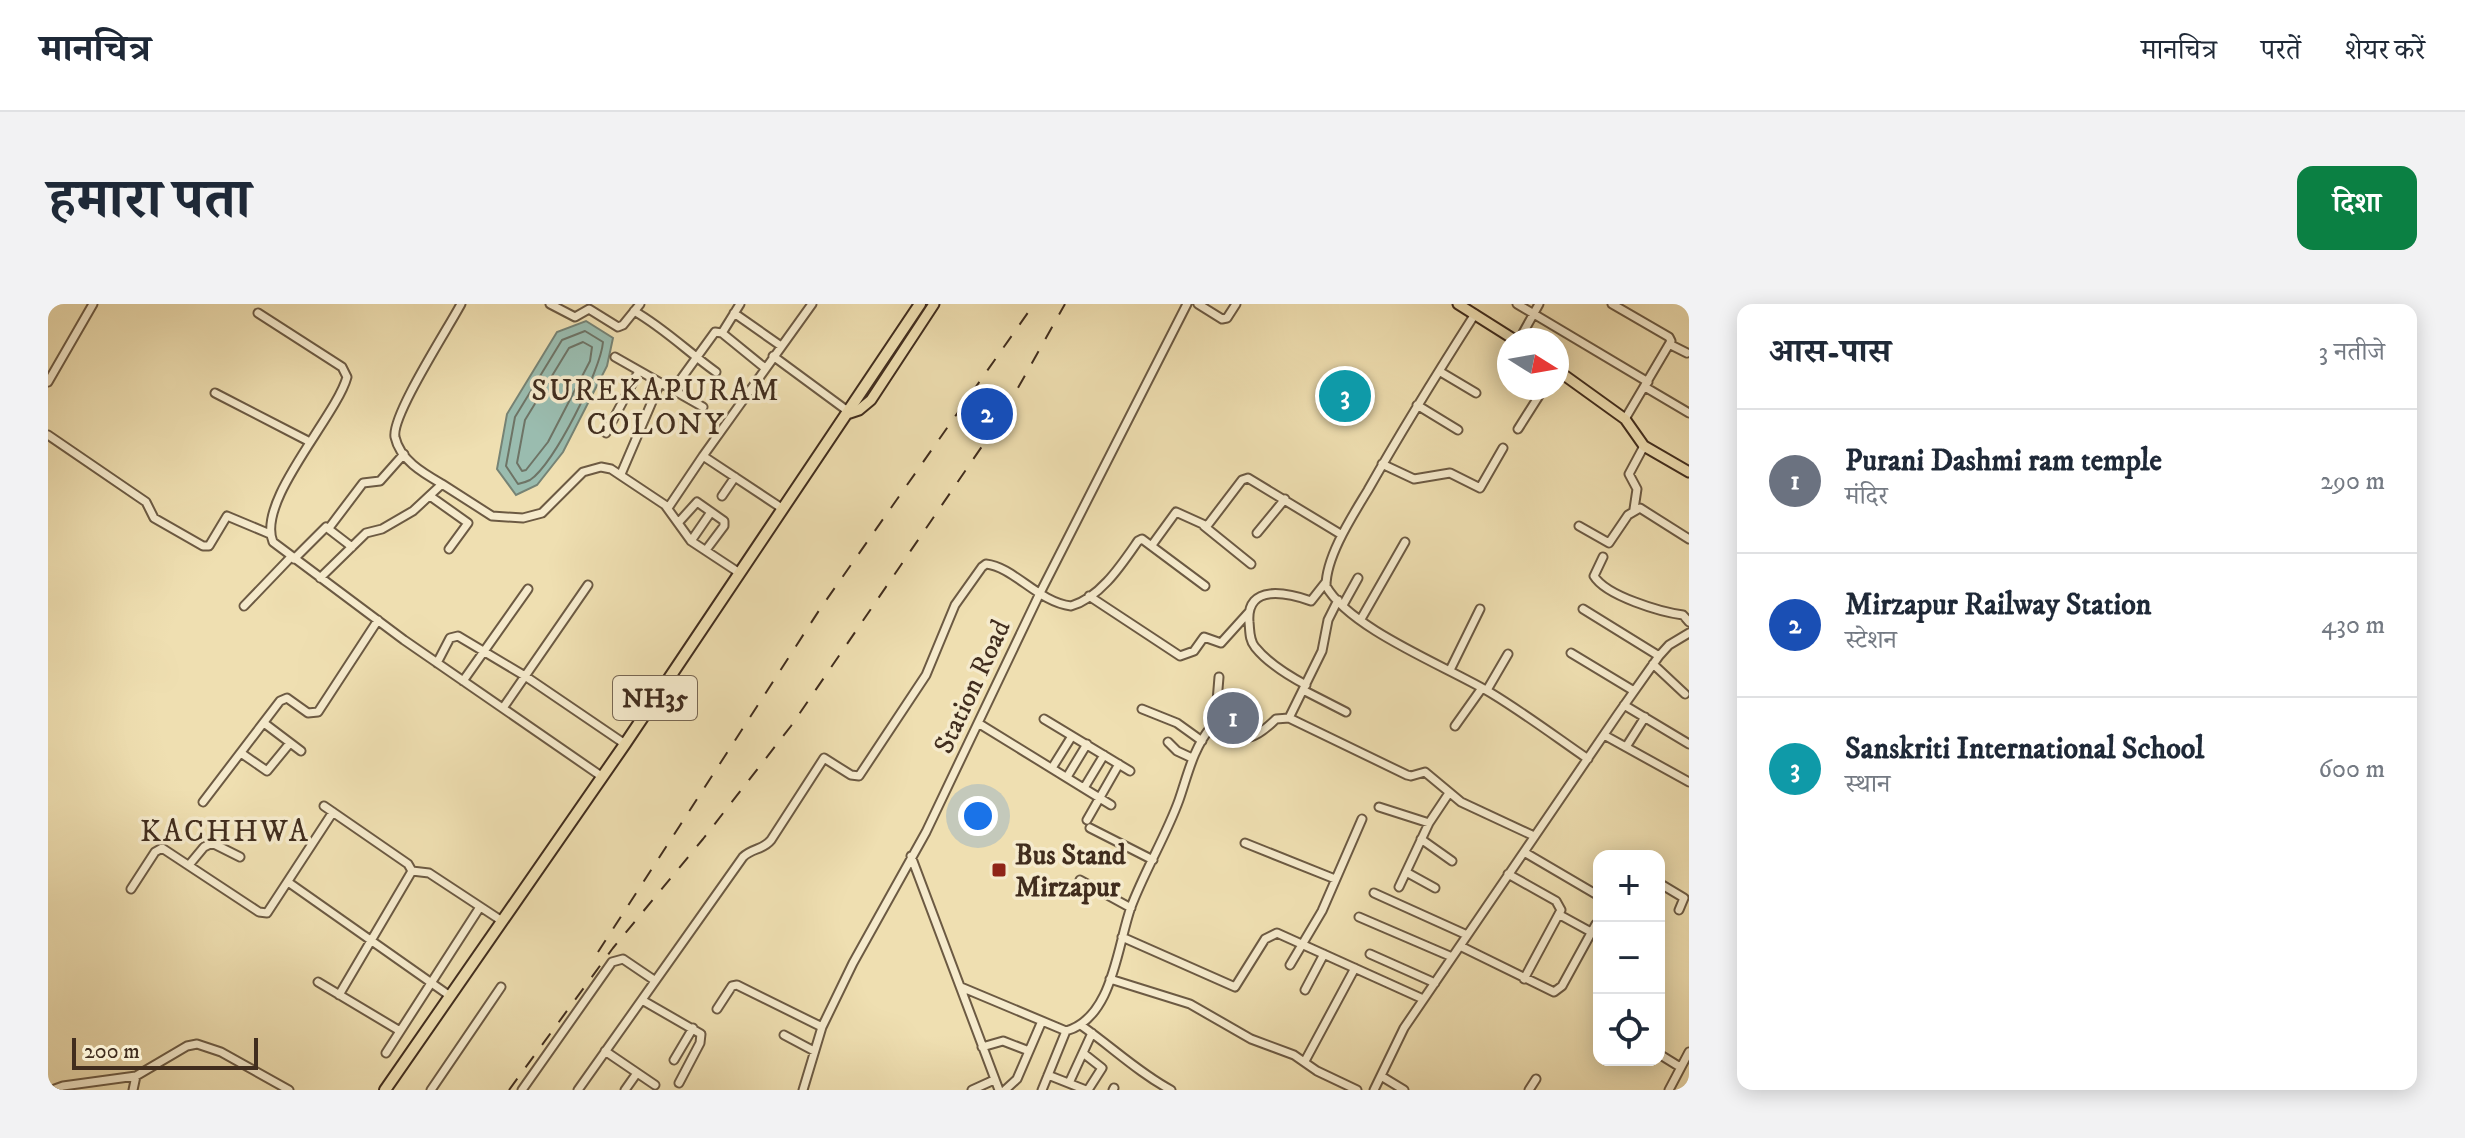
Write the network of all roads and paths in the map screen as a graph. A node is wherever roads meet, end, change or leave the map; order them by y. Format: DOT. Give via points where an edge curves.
graph roads {
  1 [pos="93,304"];
  2 [pos="461,304"];
  3 [pos="550,304"];
  4 [pos="740,304"];
  5 [pos="812,304"];
  6 [pos="920,304"];
  7 [pos="934,304"];
  8 [pos="1187,304"];
  9 [pos="1198,304"];
  10 [pos="1236,304"];
  11 [pos="1458,304"];
  12 [pos="1517,304"];
  13 [pos="1539,304"];
  14 [pos="1612,304"];
  15 [pos="637,308"];
  16 [pos="258,313"];
  17 [pos="734,313"];
  18 [pos="1534,313"];
  19 [pos="1475,314"];
  20 [pos="1498,328"];
  21 [pos="1525,328"];
  22 [pos="722,333"];
  23 [pos="1671,345"];
  24 [pos="781,346"];
  25 [pos="1688,353"];
  26 [pos="773,356"];
  27 [pos="615,357"];
  28 [pos="696,357"];
  29 [pos="765,368"];
  30 [pos="639,371"];
  31 [pos="1439,371"];
  32 [pos="716,372"];
  33 [pos="1569,379"];
  34 [pos="48,382"];
  35 [pos="660,383"];
  36 [pos="1647,384"];
  37 [pos="673,390"];
  38 [pos="215,393"];
  39 [pos="1476,393"];
  40 [pos="1536,400"];
  41 [pos="1417,405"];
  42 [pos="703,407"];
  43 [pos="850,413"];
  44 [pos="1689,413"];
  45 [pos="1625,419"];
  46 [pos="1518,429"];
  47 [pos="1458,430"];
  48 [pos="606,433"];
  49 [pos="48,435"];
  50 [pos="310,442"];
  51 [pos="1644,446"];
  52 [pos="1503,448"];
  53 [pos="404,454"];
  54 [pos="703,456"];
  55 [pos="1382,464"];
  56 [pos="1689,472"];
  57 [pos="621,474"];
  58 [pos="735,477"];
  59 [pos="442,484"];
  60 [pos="430,496"];
  61 [pos="722,496"];
  62 [pos="1285,499"];
  63 [pos="668,508"];
  64 [pos="783,509"];
  65 [pos="1634,509"];
  66 [pos="711,512"];
  67 [pos="678,523"];
  68 [pos="1204,526"];
  69 [pos="1579,526"];
  70 [pos="329,528"];
  71 [pos="1257,533"];
  72 [pos="270,534"];
  73 [pos="1342,535"];
  74 [pos="1689,539"];
  75 [pos="691,541"];
  76 [pos="1405,542"];
  77 [pos="1152,545"];
  78 [pos="352,547"];
  79 [pos="449,549"];
  80 [pos="706,550"];
  81 [pos="1603,557"];
  82 [pos="293,558"];
  83 [pos="1251,564"];
  84 [pos="738,572"];
  85 [pos="320,578"];
  86 [pos="1358,578"];
  87 [pos="1326,582"];
  88 [pos="588,585"];
  89 [pos="1205,586"];
  90 [pos="528,589"];
  91 [pos="1039,595"];
  92 [pos="1089,596"];
  93 [pos="1341,603"];
  94 [pos="244,606"];
  95 [pos="1480,609"];
  96 [pos="1583,609"];
  97 [pos="1249,612"];
  98 [pos="1361,619"];
  99 [pos="378,620"];
  100 [pos="1689,622"];
  101 [pos="1689,633"];
  102 [pos="484,652"];
  103 [pos="1571,653"];
  104 [pos="1508,654"];
  105 [pos="1659,656"];
  106 [pos="437,663"];
  107 [pos="1653,664"];
  108 [pos="1450,670"];
  109 [pos="525,676"];
  110 [pos="1219,677"];
  111 [pos="463,681"];
  112 [pos="1304,688"];
  113 [pos="1484,689"];
  114 [pos="1634,691"];
  115 [pos="1685,694"];
  116 [pos="1624,705"];
  117 [pos="503,708"];
  118 [pos="1142,709"];
  119 [pos="1346,712"];
  120 [pos="1645,717"];
  121 [pos="1289,718"];
  122 [pos="1044,719"];
  123 [pos="264,723"];
  124 [pos="978,723"];
  125 [pos="1215,726"];
  126 [pos="1455,726"];
  127 [pos="1604,735"];
  128 [pos="1072,736"];
  129 [pos="1202,741"];
  130 [pos="1168,742"];
  131 [pos="290,743"];
  132 [pos="625,744"];
  133 [pos="1087,744"];
  134 [pos="1689,744"];
  135 [pos="1626,747"];
  136 [pos="301,751"];
  137 [pos="241,753"];
  138 [pos="1104,755"];
  139 [pos="1192,758"];
  140 [pos="1588,759"];
  141 [pos="1119,764"];
  142 [pos="1052,768"];
  143 [pos="1130,771"];
  144 [pos="601,776"];
  145 [pos="1067,777"];
  146 [pos="1689,782"];
  147 [pos="1084,788"];
  148 [pos="1449,793"];
  149 [pos="1100,798"];
  150 [pos="203,802"];
  151 [pos="1111,805"];
  152 [pos="324,806"];
  153 [pos="1379,807"];
  154 [pos="333,812"];
  155 [pos="1362,819"];
  156 [pos="1429,823"];
  157 [pos="1534,836"];
  158 [pos="1421,839"];
  159 [pos="1245,843"];
  160 [pos="1524,852"];
  161 [pos="911,856"];
  162 [pos="240,857"];
  163 [pos="1153,860"];
  164 [pos="1452,861"];
  165 [pos="189,865"];
  166 [pos="412,871"];
  167 [pos="1406,872"];
  168 [pos="1508,874"];
  169 [pos="1335,879"];
  170 [pos="1080,880"];
  171 [pos="288,882"];
  172 [pos="1399,887"];
  173 [pos="1665,887"];
  174 [pos="1435,888"];
  175 [pos="131,889"];
  176 [pos="1593,892"];
  177 [pos="1374,893"];
  178 [pos="480,907"];
  179 [pos="1131,908"];
  180 [pos="1679,910"];
  181 [pos="1560,915"];
  182 [pos="1359,917"];
  183 [pos="502,921"];
  184 [pos="1593,929"];
  185 [pos="1591,932"];
  186 [pos="1467,935"];
  187 [pos="1122,937"];
  188 [pos="372,941"];
  189 [pos="1303,944"];
  190 [pos="1460,946"];
  191 [pos="1324,954"];
  192 [pos="1370,954"];
  193 [pos="1452,957"];
  194 [pos="1290,965"];
  195 [pos="1355,968"];
  196 [pos="1110,979"];
  197 [pos="1524,979"];
  198 [pos="654,980"];
  199 [pos="318,982"];
  200 [pos="432,983"];
  201 [pos="1435,983"];
  202 [pos="501,987"];
  203 [pos="960,987"];
  204 [pos="1305,990"];
  205 [pos="339,995"];
  206 [pos="450,996"];
  207 [pos="1423,999"];
  208 [pos="642,1000"];
  209 [pos="717,1009"];
  210 [pos="1042,1021"];
  211 [pos="1082,1026"];
  212 [pos="822,1027"];
  213 [pos="693,1028"];
  214 [pos="400,1031"];
  215 [pos="1066,1031"];
  216 [pos="1092,1033"];
  217 [pos="784,1035"];
  218 [pos="982,1047"];
  219 [pos="605,1051"];
  220 [pos="814,1051"];
  221 [pos="1029,1051"];
  222 [pos="1689,1052"];
  223 [pos="386,1053"];
  224 [pos="1083,1053"];
  225 [pos="1665,1058"];
  226 [pos="674,1060"];
  227 [pos="1305,1061"];
  228 [pos="1680,1067"];
  229 [pos="637,1073"];
  230 [pos="1048,1075"];
  231 [pos="136,1076"];
  232 [pos="1381,1076"];
  233 [pos="1536,1079"];
  234 [pos="994,1080"];
  235 [pos="679,1083"];
  236 [pos="1069,1083"];
  237 [pos="655,1085"];
  238 [pos="1161,1088"];
  239 [pos="52,1090"];
  240 [pos="133,1090"];
  241 [pos="289,1090"];
  242 [pos="385,1090"];
  243 [pos="431,1090"];
  244 [pos="522,1090"];
  245 [pos="578,1090"];
  246 [pos="625,1090"];
  247 [pos="803,1090"];
  248 [pos="972,1090"];
  249 [pos="999,1090"];
  250 [pos="1005,1090"];
  251 [pos="1042,1090"];
  252 [pos="1087,1090"];
  253 [pos="1171,1090"];
  254 [pos="1357,1090"];
  255 [pos="1374,1090"];
  256 [pos="1404,1090"];
  257 [pos="1529,1090"];
  258 [pos="1669,1090"];
  1 -- 34 [label="street"];
  2 -- 53 [label="street" via="418,376 395,430"];
  3 -- 15 [label="street" via="575,317 589,309 618,327"];
  4 -- 17 [label="street"];
  5 -- 24 [label="street"];
  6 -- 43 [label="highway, NH35"];
  7 -- 43 [label="main road" via="871,400"];
  8 -- 91 [label="street, Station Road"];
  9 -- 10 [label="street" via="1222,319"];
  11 -- 19 [label="main road"];
  12 -- 18 [label="street"];
  13 -- 18 [label="street"];
  14 -- 23 [label="street" via="1669,337"];
  15 -- 28 [label="street"];
  16 -- 50 [label="street" via="346,372 345,384"];
  17 -- 22 [label="street"];
  17 -- 24 [label="street"];
  18 -- 21 [label="street"];
  18 -- 36 [label="street"];
  19 -- 20 [label="main road"];
  19 -- 31 [label="street"];
  22 -- 28 [label="street" via="715,332"];
  22 -- 29 [label="street"];
  23 -- 25 [label="street"];
  23 -- 36 [label="street"];
  24 -- 26 [label="street"];
  26 -- 29 [label="street"];
  26 -- 43 [label="street"];
  27 -- 30 [label="street"];
  28 -- 32 [label="street"];
  28 -- 37 [label="street"];
  29 -- 54 [label="street"];
  30 -- 35 [label="street"];
  30 -- 48 [label="street"];
  31 -- 39 [label="street"];
  31 -- 41 [label="street"];
  33 -- 45 [label="main road"];
  35 -- 37 [label="street"];
  35 -- 57 [label="street"];
  36 -- 44 [label="street"];
  36 -- 45 [label="street"];
  37 -- 42 [label="street"];
  38 -- 50 [label="street"];
  40 -- 46 [label="street"];
  41 -- 47 [label="street"];
  41 -- 55 [label="street"];
  43 -- 64 [label="highway, NH35"];
  45 -- 51 [label="main road"];
  49 -- 72 [label="street" via="146,502 154,518 203,546 209,546 227,516"];
  50 -- 72 [label="street" via="277,504"];
  51 -- 56 [label="main road"];
  51 -- 65 [label="street" via="1629,474 1637,489"];
  52 -- 55 [label="street" via="1480,488 1450,473 1414,479"];
  53 -- 59 [label="street" via="414,467"];
  53 -- 70 [label="street" via="380,481 366,480"];
  54 -- 58 [label="street"];
  54 -- 63 [label="street"];
  55 -- 73 [label="street"];
  57 -- 59 [label="street" via="601,467 583,472 542,513 523,518 492,516"];
  57 -- 63 [label="street"];
  58 -- 61 [label="street"];
  58 -- 64 [label="street"];
  59 -- 60 [label="street"];
  60 -- 78 [label="street" via="386,527 366,533"];
  60 -- 79 [label="street" via="468,523"];
  62 -- 68 [label="street" via="1245,478"];
  62 -- 71 [label="street"];
  62 -- 73 [label="street"];
  63 -- 67 [label="street"];
  64 -- 84 [label="highway, NH35"];
  65 -- 69 [label="street" via="1609,543"];
  65 -- 74 [label="street" via="1648,511"];
  66 -- 67 [label="street" via="694,502"];
  66 -- 75 [label="street"];
  66 -- 80 [label="street" via="725,523"];
  67 -- 75 [label="street"];
  68 -- 77 [label="street" via="1176,512"];
  68 -- 83 [label="street"];
  70 -- 78 [label="street"];
  70 -- 82 [label="street"];
  72 -- 82 [label="street"];
  73 -- 87 [label="street"];
  75 -- 80 [label="street"];
  76 -- 98 [label="street"];
  77 -- 89 [label="street"];
  77 -- 92 [label="street" via="1138,541"];
  78 -- 85 [label="street"];
  80 -- 84 [label="street"];
  81 -- 100 [label="street" via="1595,580"];
  82 -- 85 [label="street"];
  82 -- 94 [label="street"];
  84 -- 132 [label="highway, NH35"];
  85 -- 99 [label="street"];
  86 -- 93 [label="street"];
  87 -- 93 [label="street"];
  87 -- 97 [label="street" via="1311,601 1271,593 1256,599"];
  88 -- 109 [label="street"];
  90 -- 102 [label="street"];
  91 -- 92 [label="street" via="1071,606"];
  91 -- 124 [label="street, Station Road"];
  91 -- 198 [label="street" via="997,566 982,567 955,605 926,675 859,776 824,758 771,840 743,857"];
  92 -- 97 [label="street" via="1180,656 1194,651 1204,637 1221,643"];
  93 -- 98 [label="street"];
  93 -- 112 [label="street" via="1328,620 1324,645"];
  95 -- 108 [label="street"];
  96 -- 105 [label="street"];
  97 -- 112 [label="street" via="1254,646"];
  98 -- 108 [label="street"];
  99 -- 106 [label="street"];
  99 -- 123 [label="street" via="318,712 308,713 284,699"];
  101 -- 105 [label="street"];
  102 -- 106 [label="street" via="455,636"];
  102 -- 109 [label="street"];
  102 -- 111 [label="street"];
  103 -- 114 [label="street"];
  104 -- 113 [label="street"];
  105 -- 107 [label="street"];
  106 -- 111 [label="street"];
  107 -- 114 [label="street"];
  107 -- 115 [label="street"];
  108 -- 113 [label="street"];
  109 -- 117 [label="street"];
  109 -- 132 [label="street"];
  110 -- 125 [label="street"];
  111 -- 117 [label="street"];
  112 -- 119 [label="street"];
  112 -- 121 [label="street"];
  113 -- 126 [label="street"];
  113 -- 140 [label="street"];
  114 -- 116 [label="street"];
  116 -- 120 [label="street"];
  116 -- 127 [label="street"];
  117 -- 144 [label="street"];
  118 -- 129 [label="street" via="1177,723"];
  120 -- 134 [label="street"];
  120 -- 135 [label="street"];
  121 -- 125 [label="street" via="1276,719 1250,737"];
  121 -- 148 [label="street" via="1407,775 1425,772"];
  122 -- 128 [label="street"];
  123 -- 131 [label="street"];
  123 -- 137 [label="street"];
  124 -- 142 [label="street"];
  124 -- 161 [label="street, Station Road"];
  125 -- 129 [label="street"];
  127 -- 135 [label="street"];
  127 -- 140 [label="street"];
  128 -- 133 [label="street"];
  128 -- 142 [label="street"];
  129 -- 139 [label="street"];
  130 -- 139 [label="street"];
  131 -- 136 [label="street"];
  131 -- 137 [label="street" via="267,771"];
  132 -- 144 [label="highway, NH35"];
  133 -- 138 [label="street"];
  133 -- 145 [label="street"];
  135 -- 146 [label="street"];
  137 -- 150 [label="street"];
  138 -- 141 [label="street"];
  138 -- 147 [label="street"];
  139 -- 163 [label="street"];
  140 -- 157 [label="street"];
  141 -- 143 [label="street"];
  141 -- 149 [label="street"];
  142 -- 145 [label="street"];
  144 -- 183 [label="highway, NH35"];
  145 -- 147 [label="street"];
  147 -- 149 [label="street"];
  148 -- 156 [label="street"];
  148 -- 157 [label="street"];
  149 -- 151 [label="street"];
  149 -- 163 [label="street" via="1088,824"];
  152 -- 154 [label="street"];
  153 -- 156 [label="street"];
  154 -- 166 [label="street"];
  154 -- 171 [label="street"];
  155 -- 169 [label="street"];
  156 -- 158 [label="street"];
  157 -- 160 [label="street"];
  158 -- 164 [label="street"];
  158 -- 167 [label="street"];
  159 -- 169 [label="street"];
  160 -- 168 [label="street"];
  160 -- 176 [label="street"];
  161 -- 203 [label="street"];
  161 -- 212 [label="street, Station Road"];
  162 -- 165 [label="street" via="212,843"];
  163 -- 179 [label="street"];
  165 -- 171 [label="street" via="263,913"];
  165 -- 175 [label="street" via="158,849"];
  166 -- 178 [label="street" via="429,873"];
  166 -- 188 [label="street"];
  167 -- 172 [label="street"];
  167 -- 174 [label="street"];
  168 -- 181 [label="street" via="1560,904"];
  168 -- 186 [label="street"];
  169 -- 189 [label="street"];
  170 -- 179 [label="street"];
  171 -- 188 [label="street"];
  173 -- 180 [label="street" via="1684,898"];
  177 -- 186 [label="street"];
  178 -- 183 [label="street"];
  178 -- 200 [label="street"];
  179 -- 187 [label="street"];
  181 -- 185 [label="street"];
  181 -- 197 [label="street"];
  182 -- 193 [label="street"];
  183 -- 206 [label="highway, NH35"];
  184 -- 185 [label="street"];
  185 -- 197 [label="street" via="1559,990"];
  186 -- 190 [label="street"];
  187 -- 189 [label="street" via="1235,987 1269,935"];
  187 -- 196 [label="street"];
  188 -- 200 [label="street"];
  188 -- 205 [label="street"];
  189 -- 191 [label="street"];
  189 -- 194 [label="street"];
  190 -- 193 [label="street"];
  190 -- 197 [label="street"];
  191 -- 195 [label="street"];
  191 -- 204 [label="street"];
  192 -- 201 [label="street"];
  193 -- 201 [label="street"];
  195 -- 207 [label="street"];
  195 -- 227 [label="street"];
  196 -- 211 [label="street"];
  196 -- 227 [label="street" via="1190,1004 1255,1041"];
  198 -- 208 [label="street"];
  198 -- 244 [label="street" via="615,959"];
  199 -- 205 [label="street"];
  200 -- 206 [label="street"];
  200 -- 214 [label="street"];
  201 -- 207 [label="street"];
  202 -- 243 [label="street"];
  203 -- 210 [label="street"];
  203 -- 218 [label="street"];
  205 -- 214 [label="street"];
  206 -- 242 [label="highway, NH35"];
  207 -- 232 [label="street"];
  208 -- 213 [label="street"];
  208 -- 219 [label="street"];
  209 -- 212 [label="street" via="737,985"];
  210 -- 215 [label="street"];
  210 -- 221 [label="street"];
  211 -- 215 [label="street"];
  211 -- 216 [label="street"];
  212 -- 220 [label="street, Station Road"];
  213 -- 226 [label="street"];
  213 -- 235 [label="street" via="702,1038"];
  214 -- 223 [label="street"];
  215 -- 230 [label="street"];
  216 -- 224 [label="street"];
  216 -- 238 [label="street"];
  217 -- 220 [label="street"];
  218 -- 221 [label="street" via="1003,1041"];
  218 -- 234 [label="street"];
  219 -- 229 [label="street"];
  219 -- 245 [label="street"];
  220 -- 247 [label="street, Station Road"];
  221 -- 250 [label="street" via="1017,1079"];
  222 -- 228 [label="street"];
  224 -- 236 [label="street"];
  224 -- 252 [label="street" via="1102,1068"];
  225 -- 228 [label="street"];
  227 -- 254 [label="street"];
  228 -- 258 [label="street"];
  229 -- 237 [label="street"];
  229 -- 246 [label="street"];
  230 -- 236 [label="street"];
  230 -- 251 [label="street"];
  231 -- 239 [label="street"];
  231 -- 240 [label="street"];
  231 -- 241 [label="street" via="197,1044"];
  232 -- 255 [label="street"];
  232 -- 256 [label="street"];
  233 -- 257 [label="street"];
  234 -- 248 [label="street"];
  234 -- 249 [label="street"];
  236 -- 252 [label="street"];
  238 -- 253 [label="street"];
}
